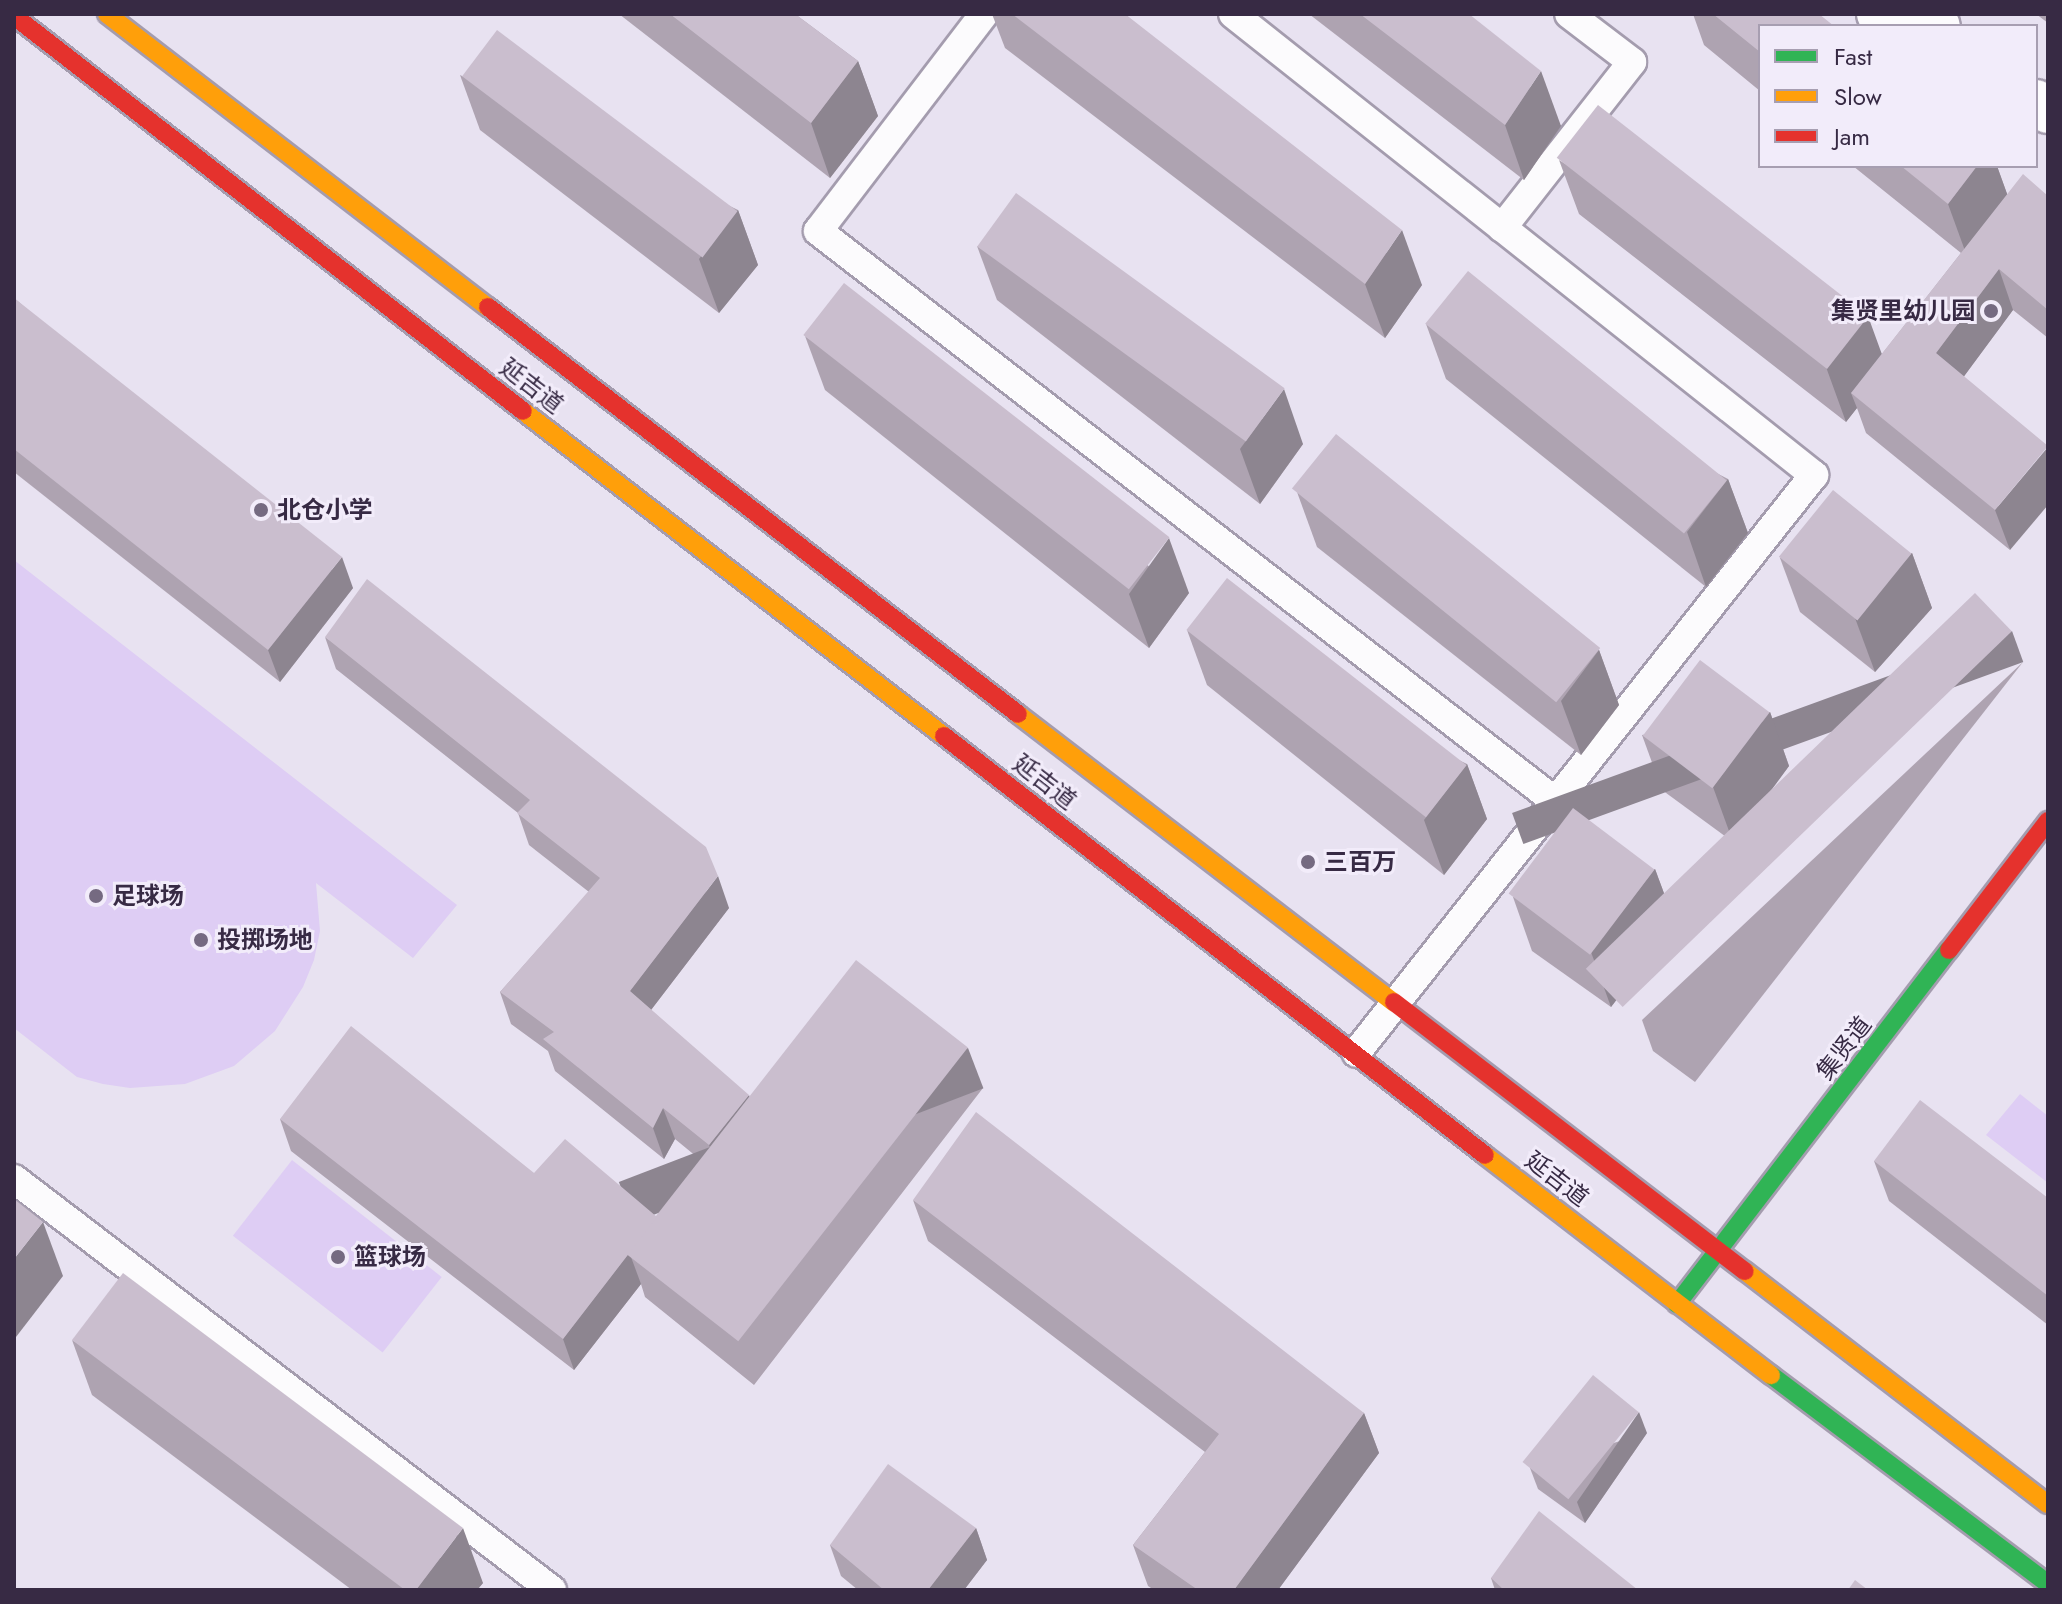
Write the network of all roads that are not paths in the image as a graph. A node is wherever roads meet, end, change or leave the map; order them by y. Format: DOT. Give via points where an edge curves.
graph roads {
  1 [pos="107,14"];
  2 [pos="984,14"];
  3 [pos="1233,14"];
  4 [pos="1569,14"];
  5 [pos="14,16"];
  6 [pos="1502,228"];
  7 [pos="1555,801"];
  8 [pos="2048,821"];
  9 [pos="1396,1002"];
  10 [pos="1356,1053"];
  11 [pos="14,1179"];
  12 [pos="1717,1252"];
  13 [pos="1716,1300"];
  14 [pos="1677,1304"];
  15 [pos="1699,1321"];
  16 [pos="2048,1504"];
  17 [pos="2048,1584"];
  18 [pos="552,1590"];
  1 -- 9 [label="main road, 延吉道"];
  2 -- 7 [label="lane" via="818,231"];
  3 -- 6 [label="lane"];
  4 -- 6 [label="lane" via="1632,62"];
  5 -- 10 [label="main road, 延吉道"];
  6 -- 7 [label="lane" via="1814,475"];
  7 -- 9 [label="lane"];
  8 -- 12 [label="main road, 集贤道"];
  9 -- 10 [label="lane"];
  9 -- 12 [label="main road, 延吉道"];
  10 -- 14 [label="main road, 延吉道"];
  11 -- 18 [label="lane"];
  12 -- 14 [label="main road, 集贤道"];
  12 -- 16 [label="main road, 延吉道"];
  13 -- 15 [label="main road"];
  14 -- 15 [label="main road, 延吉道"];
  15 -- 17 [label="main road, 延吉道"];
}
